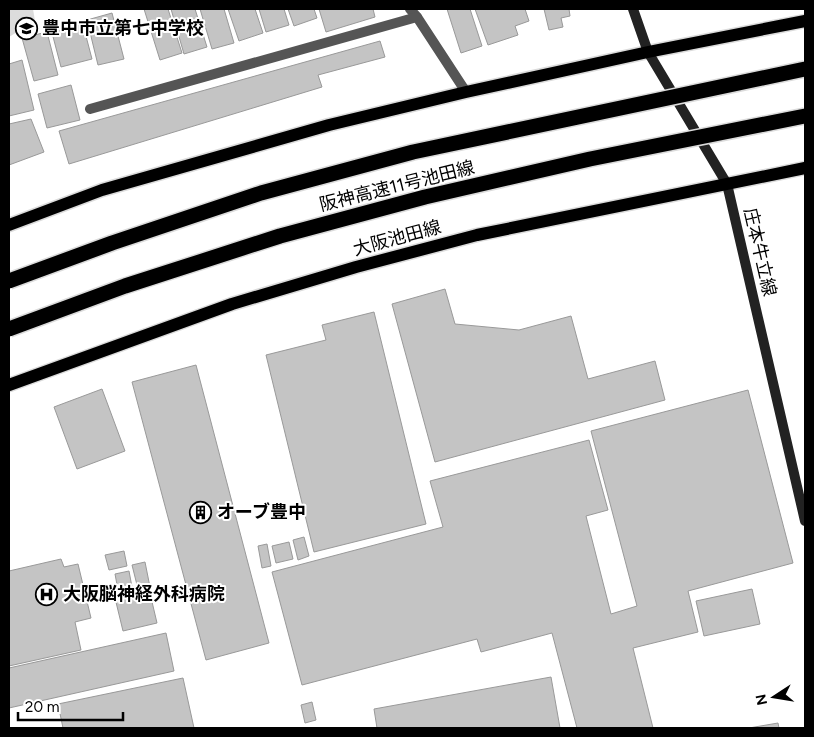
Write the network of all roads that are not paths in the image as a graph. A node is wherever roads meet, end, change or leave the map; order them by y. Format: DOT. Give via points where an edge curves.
graph roads {
  1 [pos="410,9"];
  2 [pos="633,9"];
  3 [pos="417,18"];
  4 [pos="805,21"];
  5 [pos="648,52"];
  6 [pos="805,69"];
  7 [pos="466,92"];
  8 [pos="90,109"];
  9 [pos="805,116"];
  10 [pos="805,168"];
  11 [pos="727,184"];
  12 [pos="9,225"];
  13 [pos="9,281"];
  14 [pos="9,329"];
  15 [pos="9,385"];
  16 [pos="805,521"];
  1 -- 3 [label="street"];
  2 -- 5 [label="main road, 庄本牛立線"];
  3 -- 7 [label="street"];
  3 -- 8 [label="street"];
  4 -- 5 [label="main road"];
  5 -- 7 [label="main road"];
  5 -- 11 [label="main road, 庄本牛立線"];
  6 -- 13 [label="highway, 阪神高速11号池田線, bridge" via="413,152 261,193"];
  7 -- 12 [label="main road" via="329,125 102,190"];
  9 -- 14 [label="highway, 阪神高速11号池田線, bridge" via="425,196 280,236 125,286"];
  10 -- 11 [label="main road, 大阪池田線"];
  11 -- 15 [label="main road, 大阪池田線" via="477,235 356,266 232,304"];
  11 -- 16 [label="main road, 庄本牛立線"];
}
